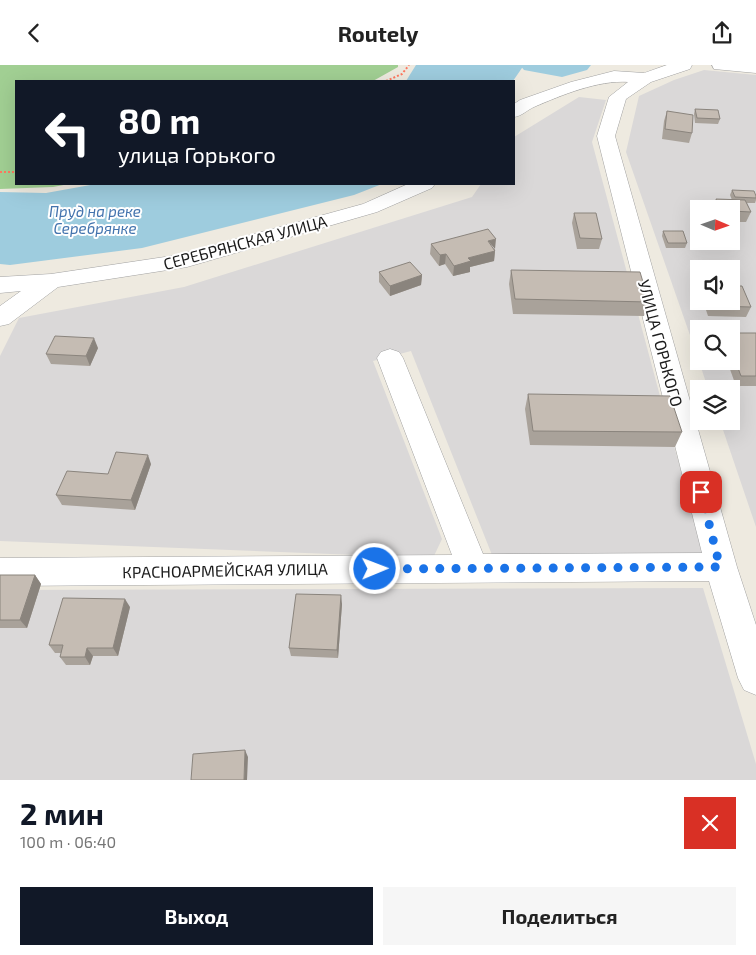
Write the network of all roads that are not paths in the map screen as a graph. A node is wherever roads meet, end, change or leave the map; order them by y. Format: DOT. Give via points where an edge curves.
graph roads {
  1 [pos="684,65"];
  2 [pos="720,65"];
  3 [pos="756,68"];
  4 [pos="645,78"];
  5 [pos="515,112"];
  6 [pos="423,185"];
  7 [pos="51,281"];
  8 [pos="0,285"];
  9 [pos="0,318"];
  10 [pos="390,358"];
  11 [pos="720,567"];
  12 [pos="473,568"];
  13 [pos="0,572"];
  14 [pos="756,678"];
  1 -- 4 [label="street"];
  2 -- 3 [label="street"];
  4 -- 5 [label="street" via="614,76 526,104"];
  4 -- 11 [label="street, УЛИЦА ГОРЬКОГО" via="618,97 606,136"];
  6 -- 7 [label="street, СЕРЕБРЯНСКАЯ УЛИЦА" via="370,208 179,262"];
  7 -- 8 [label="street, СЕРЕБРЯНСКАЯ УЛИЦА"];
  7 -- 9 [label="street"];
  10 -- 12 [label="street"];
  11 -- 12 [label="street, КРАСНОАРМЕЙСКАЯ УЛИЦА"];
  11 -- 14 [label="street, УЛИЦА ГОРЬКОГО"];
  12 -- 13 [label="street, КРАСНОАРМЕЙСКАЯ УЛИЦА"];
}
